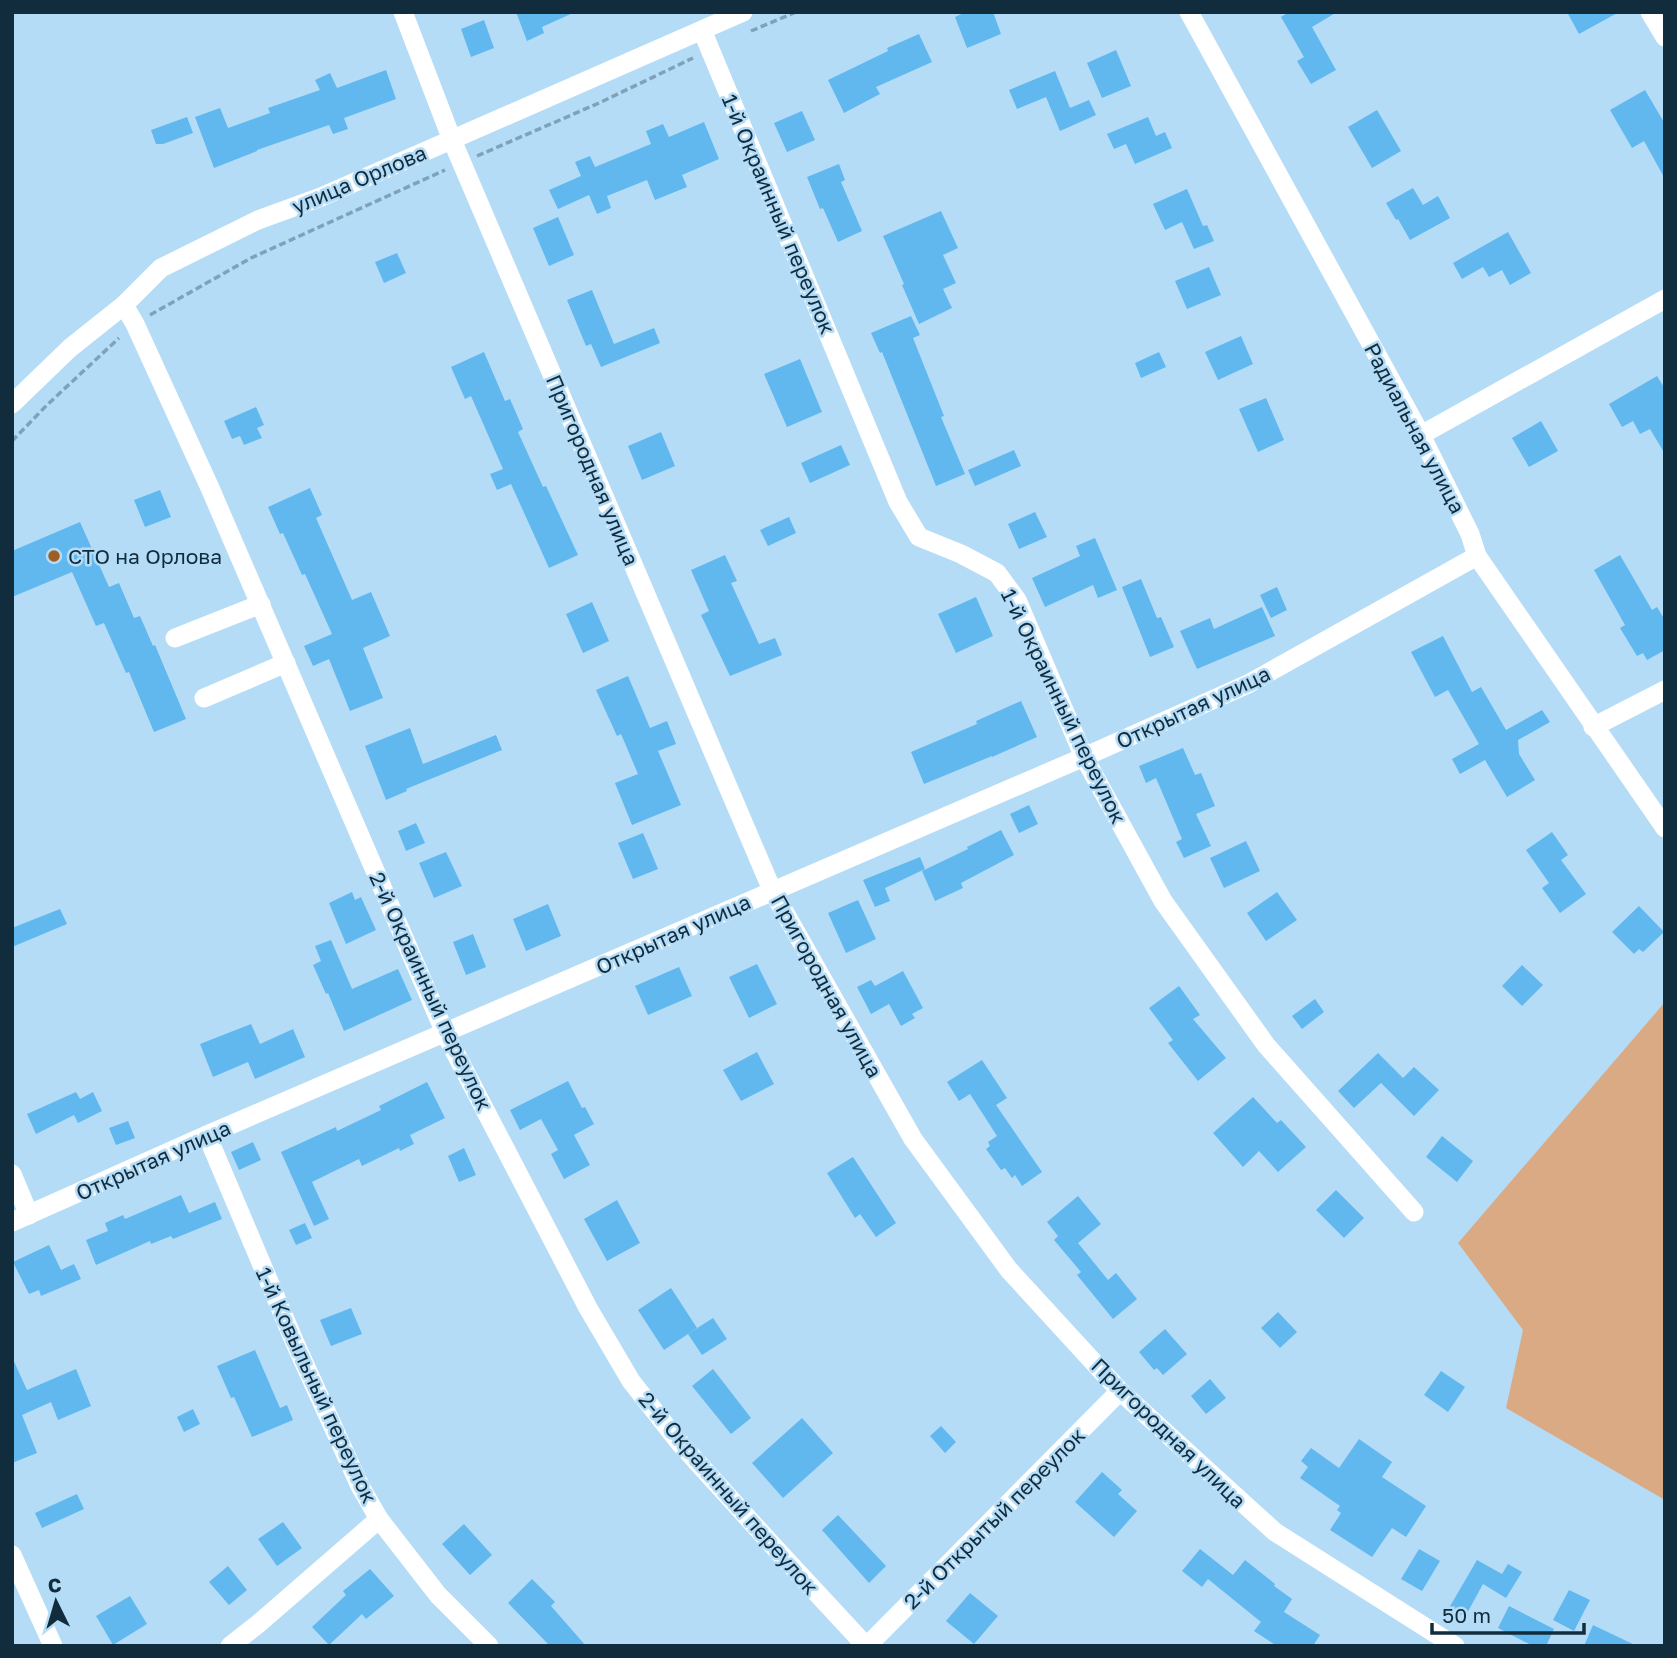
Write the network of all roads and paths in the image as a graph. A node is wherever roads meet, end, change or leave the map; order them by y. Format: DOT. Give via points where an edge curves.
graph roads {
  1 [pos="403,12"];
  2 [pos="743,12"];
  3 [pos="796,12"];
  4 [pos="1189,12"];
  5 [pos="1650,12"];
  6 [pos="702,30"];
  7 [pos="747,33"];
  8 [pos="1665,37"];
  9 [pos="710,49"];
  10 [pos="452,140"];
  11 [pos="461,163"];
  12 [pos="1665,299"];
  13 [pos="124,305"];
  14 [pos="135,324"];
  15 [pos="12,404"];
  16 [pos="1421,435"];
  17 [pos="12,441"];
  18 [pos="1477,556"];
  19 [pos="261,604"];
  20 [pos="175,638"];
  21 [pos="286,663"];
  22 [pos="1665,690"];
  23 [pos="204,698"];
  24 [pos="1593,727"];
  25 [pos="1084,757"];
  26 [pos="1665,828"];
  27 [pos="772,890"];
  28 [pos="445,1033"];
  29 [pos="207,1135"];
  30 [pos="12,1174"];
  31 [pos="1414,1212"];
  32 [pos="20,1218"];
  33 [pos="1120,1391"];
  34 [pos="379,1519"];
  35 [pos="12,1555"];
  36 [pos="53,1646"];
  37 [pos="230,1646"];
  38 [pos="489,1646"];
  39 [pos="867,1646"];
  40 [pos="1455,1646"];
  1 -- 10 [label="street, Пригородная улица"];
  2 -- 6 [label="street, улица Орлова"];
  3 -- 7 [label="path"];
  4 -- 16 [label="street, Радиальная улица"];
  5 -- 8 [label="street"];
  6 -- 9 [label="street, 1-й Окраинный переулок"];
  6 -- 10 [label="street, улица Орлова"];
  9 -- 11 [label="path"];
  9 -- 25 [label="street, 1-й Окраинный переулок" via="898,502 919,537 998,573 1017,600"];
  10 -- 11 [label="street, Пригородная улица"];
  10 -- 13 [label="street, улица Орлова" via="258,220 161,268"];
  11 -- 14 [label="path" via="251,258"];
  11 -- 27 [label="street, Пригородная улица"];
  12 -- 16 [label="street"];
  13 -- 14 [label="street, 2-й Окраинный переулок"];
  13 -- 15 [label="street, улица Орлова" via="70,348"];
  14 -- 17 [label="path"];
  14 -- 19 [label="street, 2-й Окраинный переулок"];
  16 -- 18 [label="street, Радиальная улица"];
  18 -- 24 [label="street, Радиальная улица"];
  18 -- 25 [label="street, Открытая улица" via="1248,684"];
  19 -- 20 [label="street"];
  19 -- 21 [label="street, 2-й Окраинный переулок"];
  21 -- 23 [label="street"];
  21 -- 28 [label="street, 2-й Окраинный переулок"];
  22 -- 24 [label="street"];
  24 -- 26 [label="street, Радиальная улица"];
  25 -- 27 [label="street, Открытая улица"];
  25 -- 31 [label="street, 1-й Окраинный переулок" via="1163,901 1258,1034"];
  27 -- 28 [label="street, Открытая улица"];
  27 -- 33 [label="street, Пригородная улица" via="913,1139 1009,1270"];
  28 -- 29 [label="street, Открытая улица"];
  28 -- 39 [label="street, 2-й Окраинный переулок" via="588,1308 631,1381 678,1441"];
  29 -- 32 [label="street, Открытая улица"];
  29 -- 34 [label="street, 1-й Ковыльный переулок" via="295,1343"];
  30 -- 32 [label="street"];
  33 -- 39 [label="street, 2-й Открытый переулок"];
  33 -- 40 [label="street, Пригородная улица" via="1275,1532"];
  34 -- 37 [label="street"];
  34 -- 38 [label="street, 1-й Ковыльный переулок" via="438,1595"];
  35 -- 36 [label="street"];
}
